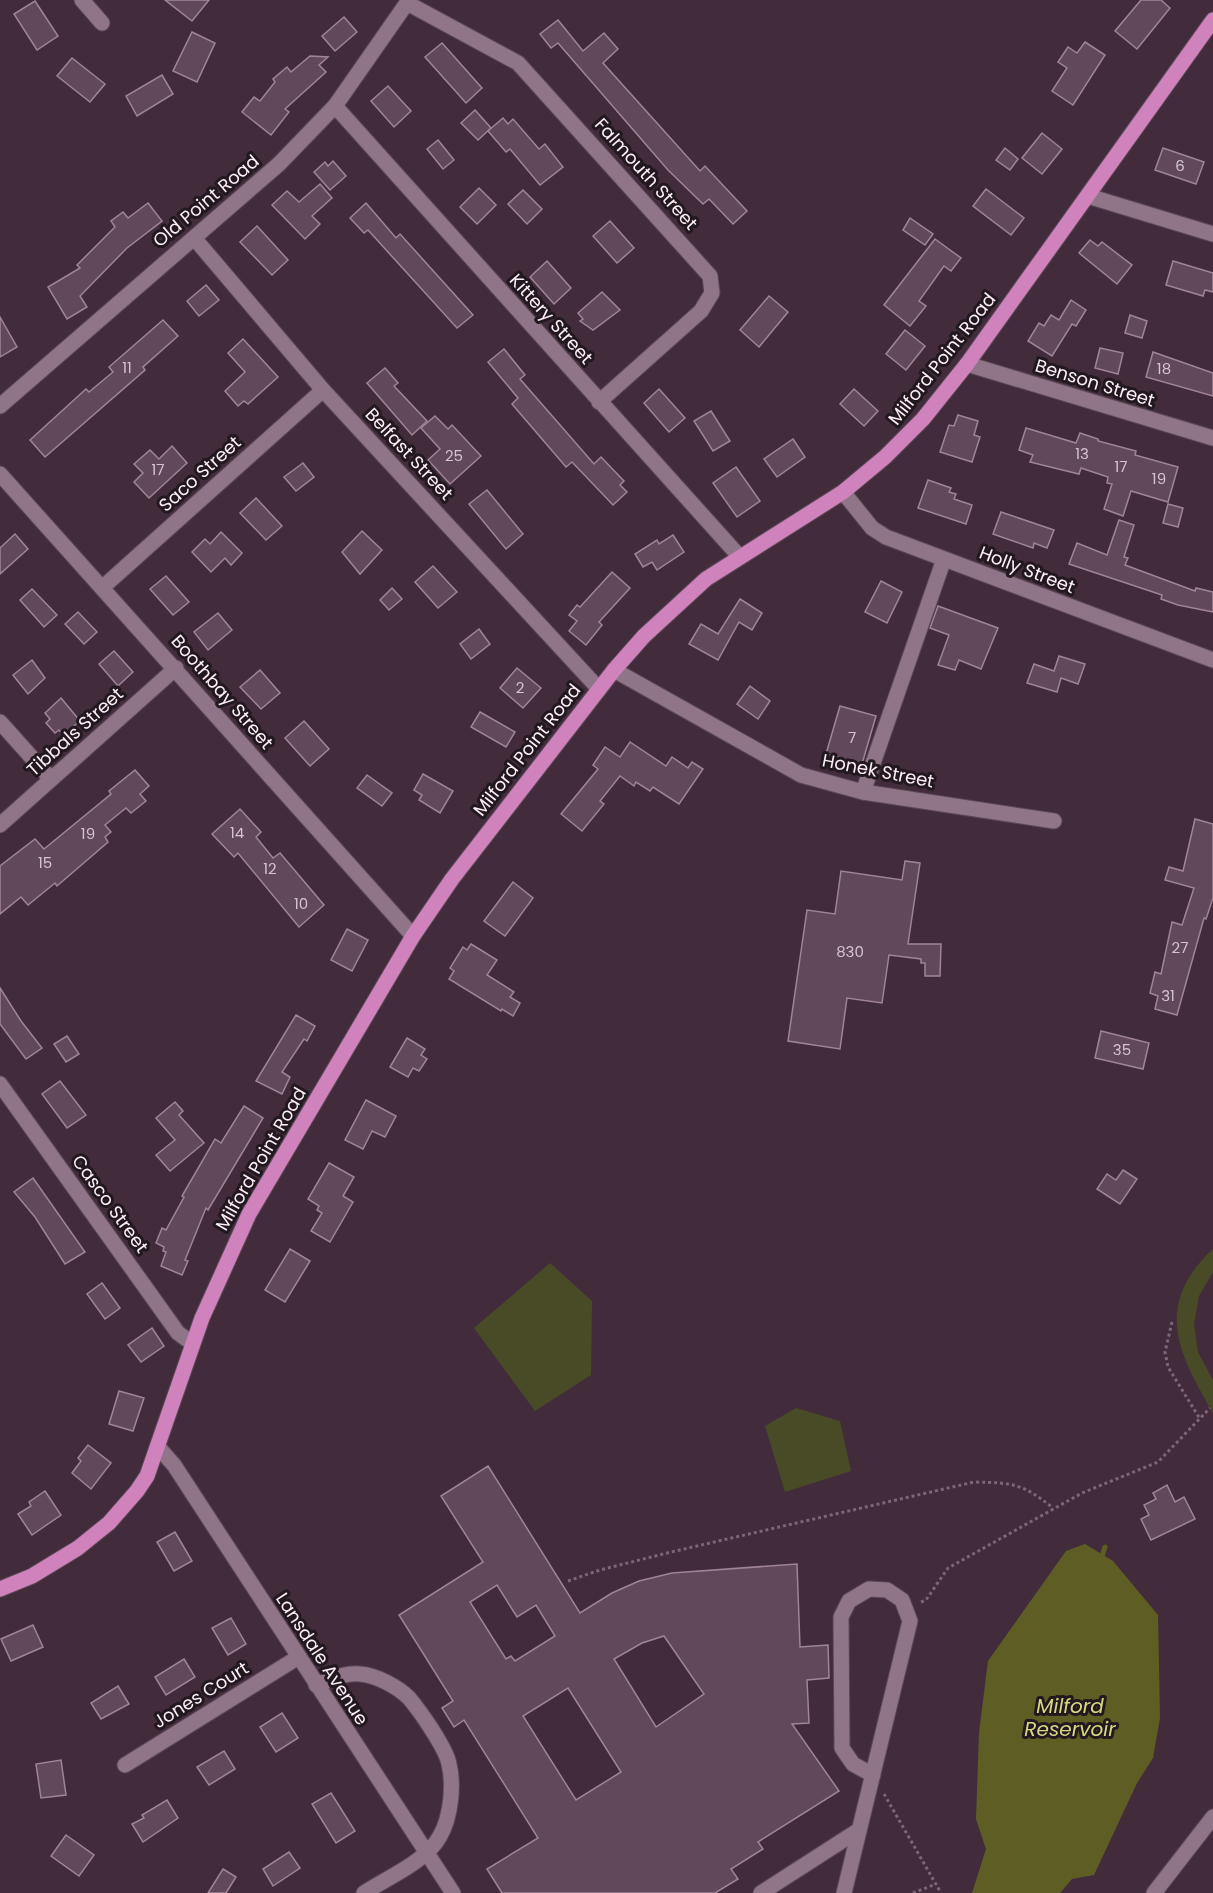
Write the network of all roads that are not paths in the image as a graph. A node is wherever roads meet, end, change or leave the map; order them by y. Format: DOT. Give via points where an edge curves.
graph roads {
  1 [pos="82,0"];
  2 [pos="408,2"];
  3 [pos="102,23"];
  4 [pos="1212,25"];
  5 [pos="335,106"];
  6 [pos="1088,196"];
  7 [pos="1213,234"];
  8 [pos="195,239"];
  9 [pos="967,364"];
  10 [pos="323,390"];
  11 [pos="599,402"];
  12 [pos="0,406"];
  13 [pos="1213,438"];
  14 [pos="0,474"];
  15 [pos="843,492"];
  16 [pos="739,556"];
  17 [pos="944,559"];
  18 [pos="103,588"];
  19 [pos="1213,660"];
  20 [pos="176,668"];
  21 [pos="614,670"];
  22 [pos="599,689"];
  23 [pos="0,722"];
  24 [pos="51,779"];
  25 [pos="863,792"];
  26 [pos="1054,821"];
  27 [pos="0,825"];
  28 [pos="413,936"];
  29 [pos="0,1084"];
  30 [pos="192,1343"];
  31 [pos="158,1447"];
  32 [pos="0,1589"];
  33 [pos="297,1658"];
  34 [pos="316,1685"];
  35 [pos="125,1765"];
  36 [pos="873,1775"];
  37 [pos="1213,1817"];
  38 [pos="859,1830"];
  39 [pos="427,1853"];
  40 [pos="364,1893"];
  41 [pos="453,1893"];
  42 [pos="761,1893"];
  43 [pos="844,1893"];
  44 [pos="1154,1893"];
  1 -- 3 [label="street"];
  2 -- 5 [label="street, Old Point Road"];
  2 -- 11 [label="street, Falmouth Street" via="518,63 710,276 712,293 701,310"];
  4 -- 6 [label="main road, Milford Point Road"];
  5 -- 8 [label="street, Old Point Road" via="279,164"];
  5 -- 11 [label="street, Kittery Street"];
  6 -- 7 [label="street"];
  6 -- 9 [label="main road, Milford Point Road"];
  8 -- 10 [label="street, Belfast Street"];
  8 -- 12 [label="street, Old Point Road" via="153,271"];
  9 -- 13 [label="street, Benson Street"];
  9 -- 15 [label="main road, Milford Point Road" via="906,437"];
  10 -- 18 [label="street, Saco Street"];
  10 -- 22 [label="street, Belfast Street"];
  11 -- 16 [label="street, Kittery Street"];
  14 -- 18 [label="street, Boothbay Street"];
  15 -- 16 [label="main road, Milford Point Road"];
  15 -- 17 [label="street, Holly Street" via="879,533"];
  16 -- 21 [label="main road, Milford Point Road" via="677,603"];
  17 -- 19 [label="street, Holly Street"];
  17 -- 25 [label="street"];
  18 -- 20 [label="street, Boothbay Street"];
  20 -- 24 [label="street, Tibbals Street"];
  20 -- 28 [label="street, Boothbay Street"];
  21 -- 22 [label="main road, Milford Point Road"];
  21 -- 25 [label="street, Honek Street" via="801,775"];
  22 -- 28 [label="main road, Milford Point Road" via="458,871"];
  23 -- 24 [label="street"];
  24 -- 27 [label="street, Tibbals Street"];
  25 -- 26 [label="street, Honek Street"];
  28 -- 30 [label="main road, Milford Point Road" via="249,1214"];
  29 -- 30 [label="street, Casco Street" via="179,1335"];
  30 -- 31 [label="main road, Milford Point Road"];
  31 -- 32 [label="main road, Milford Point Road" via="137,1491 97,1534 56,1562"];
  31 -- 33 [label="street, Lansdale Avenue" via="174,1465"];
  33 -- 34 [label="street, Lansdale Avenue"];
  33 -- 35 [label="street, Jones Court"];
  34 -- 39 [label="street, Lansdale Avenue"];
  34 -- 39 [label="street" via="354,1673 380,1680 408,1698 445,1752 451,1772 450,1800 441,1834"];
  36 -- 36 [label="street" via="910,1622 902,1600 887,1590 869,1589 849,1601 841,1617 842,1748 853,1764"];
  36 -- 38 [label="street"];
  37 -- 44 [label="street"];
  38 -- 42 [label="street"];
  38 -- 43 [label="street"];
  39 -- 40 [label="street"];
  39 -- 41 [label="street, Lansdale Avenue"];
}
